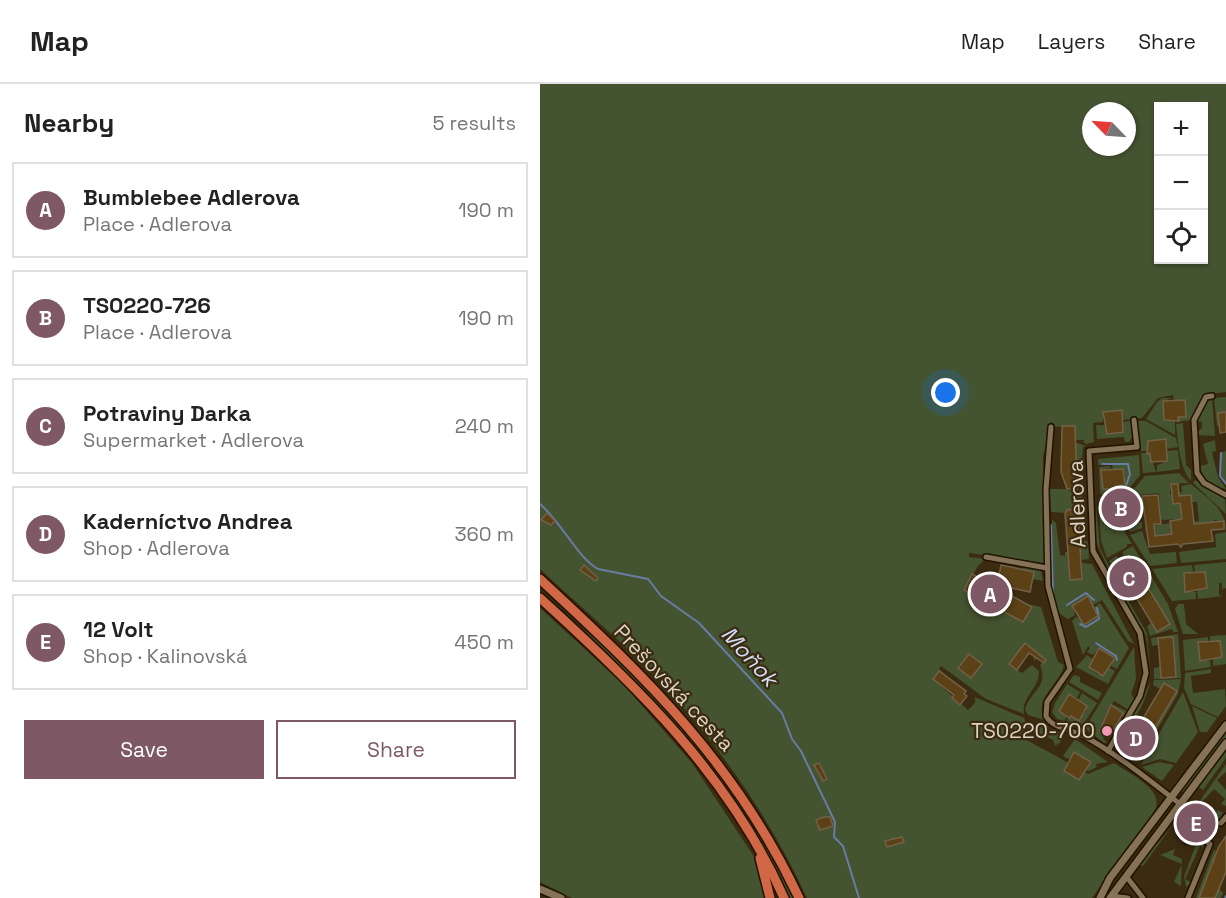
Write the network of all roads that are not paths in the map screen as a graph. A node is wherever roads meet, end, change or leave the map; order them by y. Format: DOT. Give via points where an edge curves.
graph roads {
  1 [pos="1212,396"];
  2 [pos="1134,420"];
  3 [pos="1051,427"];
  4 [pos="1226,495"];
  5 [pos="986,557"];
  6 [pos="1047,568"];
  7 [pos="540,579"];
  8 [pos="540,598"];
  9 [pos="1226,725"];
  10 [pos="1226,743"];
  11 [pos="1108,751"];
  12 [pos="1171,796"];
  13 [pos="1180,804"];
  14 [pos="1226,817"];
  15 [pos="1221,823"];
  16 [pos="1140,838"];
  17 [pos="754,839"];
  18 [pos="1187,842"];
  19 [pos="1126,876"];
  20 [pos="1119,884"];
  21 [pos="1134,888"];
  22 [pos="540,889"];
  23 [pos="1102,895"];
  24 [pos="1111,897"];
  25 [pos="561,898"];
  26 [pos="770,898"];
  27 [pos="784,898"];
  28 [pos="799,898"];
  29 [pos="1128,898"];
  30 [pos="1143,898"];
  31 [pos="1188,898"];
  1 -- 4 [label="street" via="1206,397 1194,420 1196,468 1201,481"];
  2 -- 11 [label="street, Adlerova" via="1137,447 1089,451 1092,545 1140,633 1146,673 1140,696"];
  3 -- 6 [label="street, Adlerova" via="1047,460"];
  5 -- 6 [label="street"];
  6 -- 11 [label="street, Adlerova" via="1049,596 1070,669 1047,702 1046,716 1053,724"];
  7 -- 28 [label="highway, Prešovská cesta" via="648,680 713,755 768,837"];
  8 -- 17 [label="highway, Prešovská cesta" via="669,723 726,795"];
  9 -- 12 [label="street"];
  10 -- 13 [label="street"];
  11 -- 12 [label="street, Adlerova"];
  12 -- 13 [label="street, Adlerova"];
  12 -- 16 [label="street"];
  13 -- 19 [label="street"];
  14 -- 15 [label="street"];
  16 -- 20 [label="street" via="1135,853 1119,875"];
  16 -- 23 [label="street"];
  17 -- 26 [label="highway"];
  17 -- 27 [label="highway, Prešovská cesta"];
  18 -- 31 [label="street" via="1201,837 1210,844"];
  19 -- 20 [label="street"];
  19 -- 21 [label="street"];
  20 -- 21 [label="street"];
  20 -- 23 [label="street"];
  20 -- 24 [label="street"];
  20 -- 29 [label="street"];
  21 -- 30 [label="street"];
  22 -- 25 [label="street"];
  24 -- 29 [label="street"];
}
